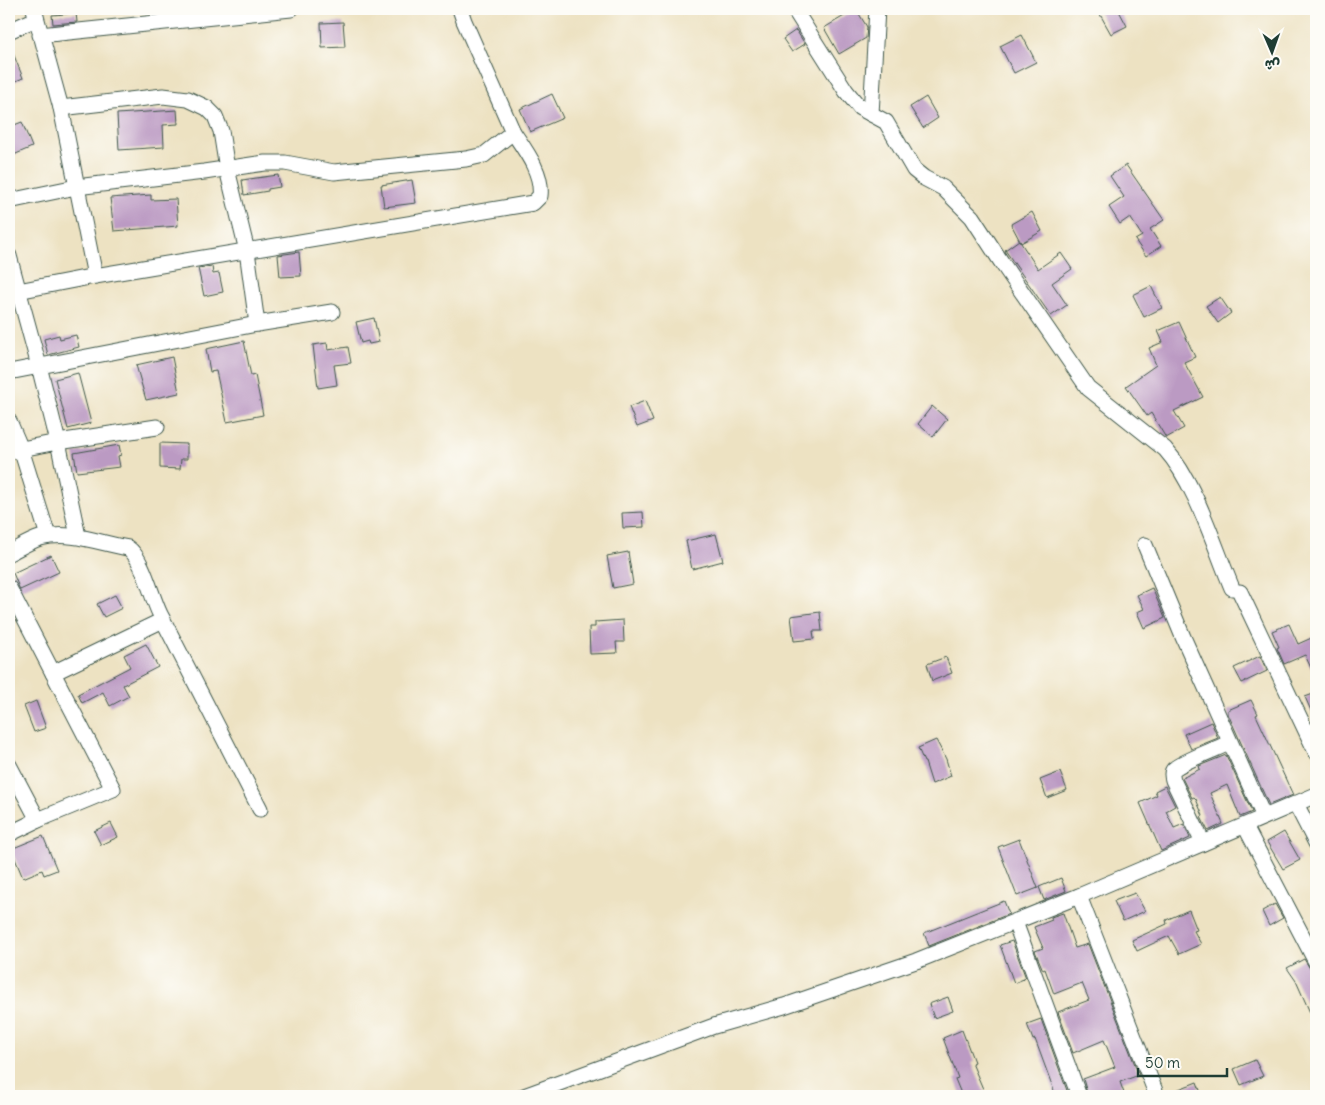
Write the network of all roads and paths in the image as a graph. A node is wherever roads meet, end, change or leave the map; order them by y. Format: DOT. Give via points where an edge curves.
graph roads {
  1 [pos="291,9"];
  2 [pos="460,9"];
  3 [pos="794,9"];
  4 [pos="877,9"];
  5 [pos="35,14"];
  6 [pos="197,14"];
  7 [pos="9,30"];
  8 [pos="40,35"];
  9 [pos="61,108"];
  10 [pos="871,114"];
  11 [pos="513,132"];
  12 [pos="227,169"];
  13 [pos="76,187"];
  14 [pos="9,200"];
  15 [pos="247,251"];
  16 [pos="9,256"];
  17 [pos="95,276"];
  18 [pos="13,293"];
  19 [pos="332,312"];
  20 [pos="257,324"];
  21 [pos="39,366"];
  22 [pos="9,372"];
  23 [pos="9,420"];
  24 [pos="157,428"];
  25 [pos="58,442"];
  26 [pos="15,450"];
  27 [pos="48,536"];
  28 [pos="78,536"];
  29 [pos="1145,545"];
  30 [pos="9,553"];
  31 [pos="9,588"];
  32 [pos="163,620"];
  33 [pos="53,673"];
  34 [pos="1230,743"];
  35 [pos="1316,752"];
  36 [pos="9,765"];
  37 [pos="1316,795"];
  38 [pos="1296,804"];
  39 [pos="260,809"];
  40 [pos="1264,818"];
  41 [pos="38,820"];
  42 [pos="1245,826"];
  43 [pos="9,834"];
  44 [pos="1203,843"];
  45 [pos="1316,844"];
  46 [pos="1079,896"];
  47 [pos="1015,922"];
  48 [pos="1316,962"];
  49 [pos="524,1096"];
  50 [pos="1079,1096"];
  51 [pos="1157,1096"];
  1 -- 6 [label="street"];
  2 -- 11 [label="street"];
  3 -- 10 [label="street" via="846,91 860,108"];
  4 -- 10 [label="street"];
  5 -- 7 [label="street"];
  5 -- 8 [label="street"];
  6 -- 8 [label="street"];
  8 -- 9 [label="street"];
  9 -- 12 [label="street" via="162,96 188,99 208,108 215,116"];
  9 -- 13 [label="street"];
  10 -- 35 [label="street" via="889,126 914,170 942,188 972,217 1088,388 1174,459"];
  11 -- 12 [label="street" via="484,154 466,159 334,172 265,162"];
  11 -- 15 [label="street" via="532,162 539,182 540,196 533,202"];
  12 -- 13 [label="street"];
  12 -- 15 [label="street"];
  13 -- 14 [label="street"];
  13 -- 17 [label="street"];
  15 -- 17 [label="street"];
  15 -- 20 [label="street"];
  16 -- 18 [label="street"];
  17 -- 18 [label="street"];
  18 -- 21 [label="street"];
  19 -- 20 [label="street"];
  20 -- 21 [label="street"];
  21 -- 22 [label="street"];
  21 -- 25 [label="street"];
  23 -- 26 [label="street"];
  24 -- 25 [label="street"];
  25 -- 26 [label="street"];
  25 -- 28 [label="street"];
  26 -- 27 [label="street"];
  27 -- 28 [label="street"];
  27 -- 30 [label="street"];
  28 -- 32 [label="street" via="134,552"];
  29 -- 34 [label="street"];
  31 -- 33 [label="street"];
  32 -- 33 [label="street"];
  32 -- 39 [label="street"];
  33 -- 41 [label="street" via="113,789"];
  34 -- 40 [label="street"];
  34 -- 44 [label="street" via="1182,764 1172,774"];
  36 -- 41 [label="street"];
  37 -- 38 [label="street"];
  38 -- 40 [label="street"];
  38 -- 45 [label="street"];
  40 -- 42 [label="street"];
  41 -- 43 [label="street"];
  42 -- 44 [label="street"];
  42 -- 48 [label="street"];
  44 -- 46 [label="street"];
  46 -- 47 [label="street"];
  46 -- 51 [label="street"];
  47 -- 49 [label="street" via="907,964 714,1026"];
  47 -- 50 [label="street"];
}
